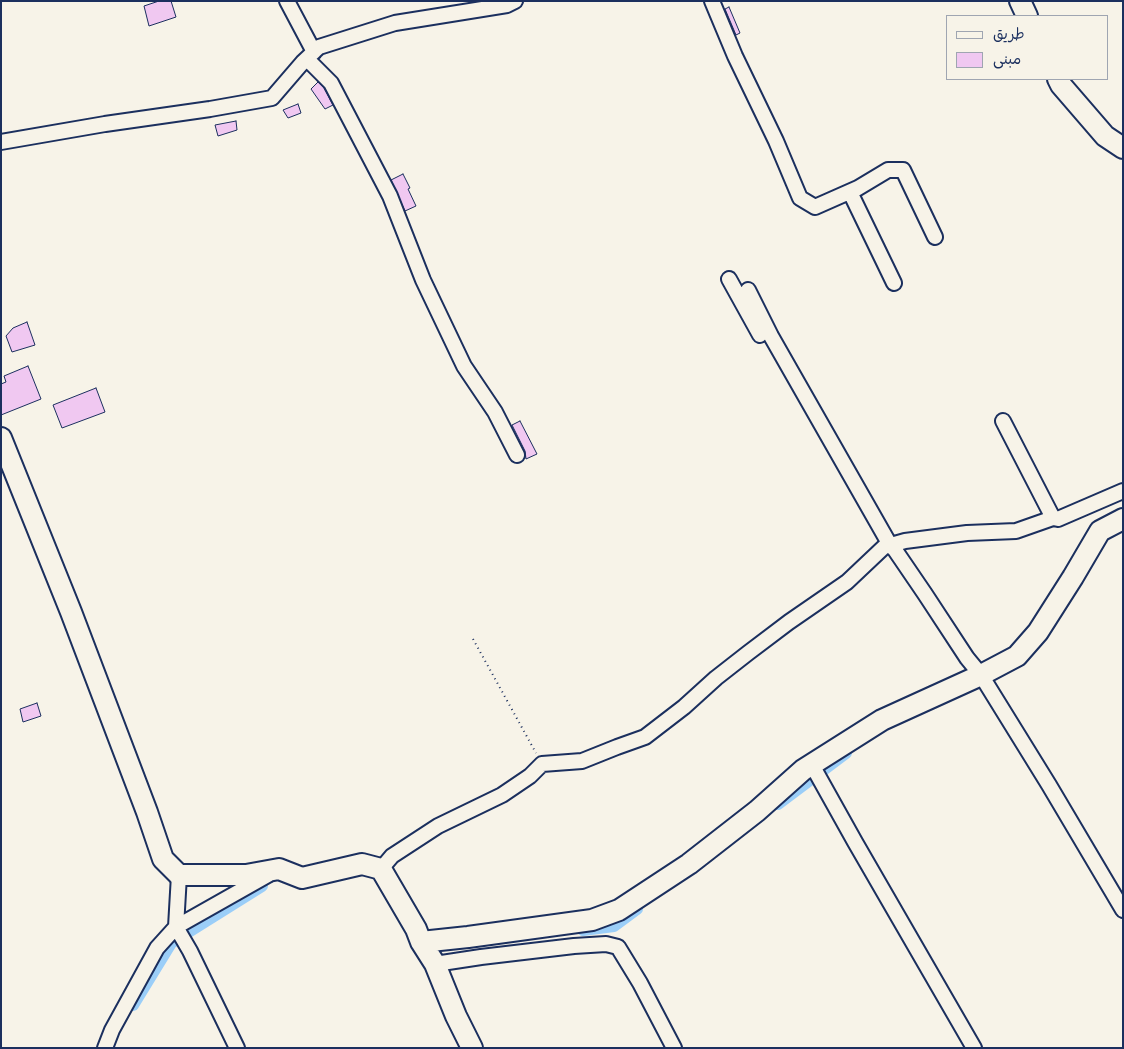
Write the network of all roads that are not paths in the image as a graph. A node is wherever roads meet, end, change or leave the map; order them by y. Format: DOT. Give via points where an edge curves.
graph roads {
  1 [pos="287,1"];
  2 [pos="515,1"];
  3 [pos="712,1"];
  4 [pos="1020,1"];
  5 [pos="1027,15"];
  6 [pos="310,56"];
  7 [pos="1058,80"];
  8 [pos="1,142"];
  9 [pos="1123,148"];
  10 [pos="850,192"];
  11 [pos="935,237"];
  12 [pos="729,279"];
  13 [pos="894,283"];
  14 [pos="748,290"];
  15 [pos="803,392"];
  16 [pos="1003,421"];
  17 [pos="1,438"];
  18 [pos="517,455"];
  19 [pos="1123,491"];
  20 [pos="1053,518"];
  21 [pos="1123,519"];
  22 [pos="890,545"];
  23 [pos="981,675"];
  24 [pos="812,764"];
  25 [pos="279,869"];
  26 [pos="381,869"];
  27 [pos="179,875"];
  28 [pos="1123,910"];
  29 [pos="176,921"];
  30 [pos="421,942"];
  31 [pos="435,964"];
  32 [pos="105,1048"];
  33 [pos="237,1048"];
  34 [pos="472,1048"];
  35 [pos="674,1048"];
  36 [pos="974,1048"];
  1 -- 6 [label="street"];
  2 -- 6 [label="street" via="395,23 319,47"];
  3 -- 10 [label="street" via="800,198 816,207"];
  4 -- 5 [label="street"];
  6 -- 8 [label="street" via="272,98"];
  6 -- 18 [label="street" via="331,83 390,196 423,280 464,366 495,412"];
  7 -- 9 [label="street" via="1105,136"];
  10 -- 11 [label="street" via="888,170 903,170"];
  10 -- 13 [label="street"];
  12 -- 15 [label="street" via="787,385"];
  14 -- 15 [label="street"];
  15 -- 22 [label="street"];
  16 -- 20 [label="street"];
  17 -- 27 [label="street" via="72,612 163,860"];
  19 -- 20 [label="street" via="1058,519"];
  20 -- 22 [label="street" via="1016,531 967,533"];
  21 -- 23 [label="street" via="1100,532 1038,632 1017,656"];
  22 -- 23 [label="street"];
  22 -- 26 [label="street" via="884,546 846,582 748,653 645,737 582,761 542,764 502,795 430,831 392,856"];
  23 -- 24 [label="street" via="882,720"];
  23 -- 28 [label="street"];
  24 -- 30 [label="street" via="689,864 619,910 592,920"];
  24 -- 36 [label="street"];
  25 -- 26 [label="street" via="302,878 362,864"];
  25 -- 27 [label="street" via="246,875"];
  25 -- 29 [label="street" via="198,915"];
  26 -- 30 [label="street"];
  27 -- 29 [label="street"];
  29 -- 32 [label="street" via="157,948"];
  29 -- 33 [label="street"];
  30 -- 31 [label="street"];
  31 -- 34 [label="street"];
  31 -- 35 [label="street" via="574,946 606,944 618,947"];
}
